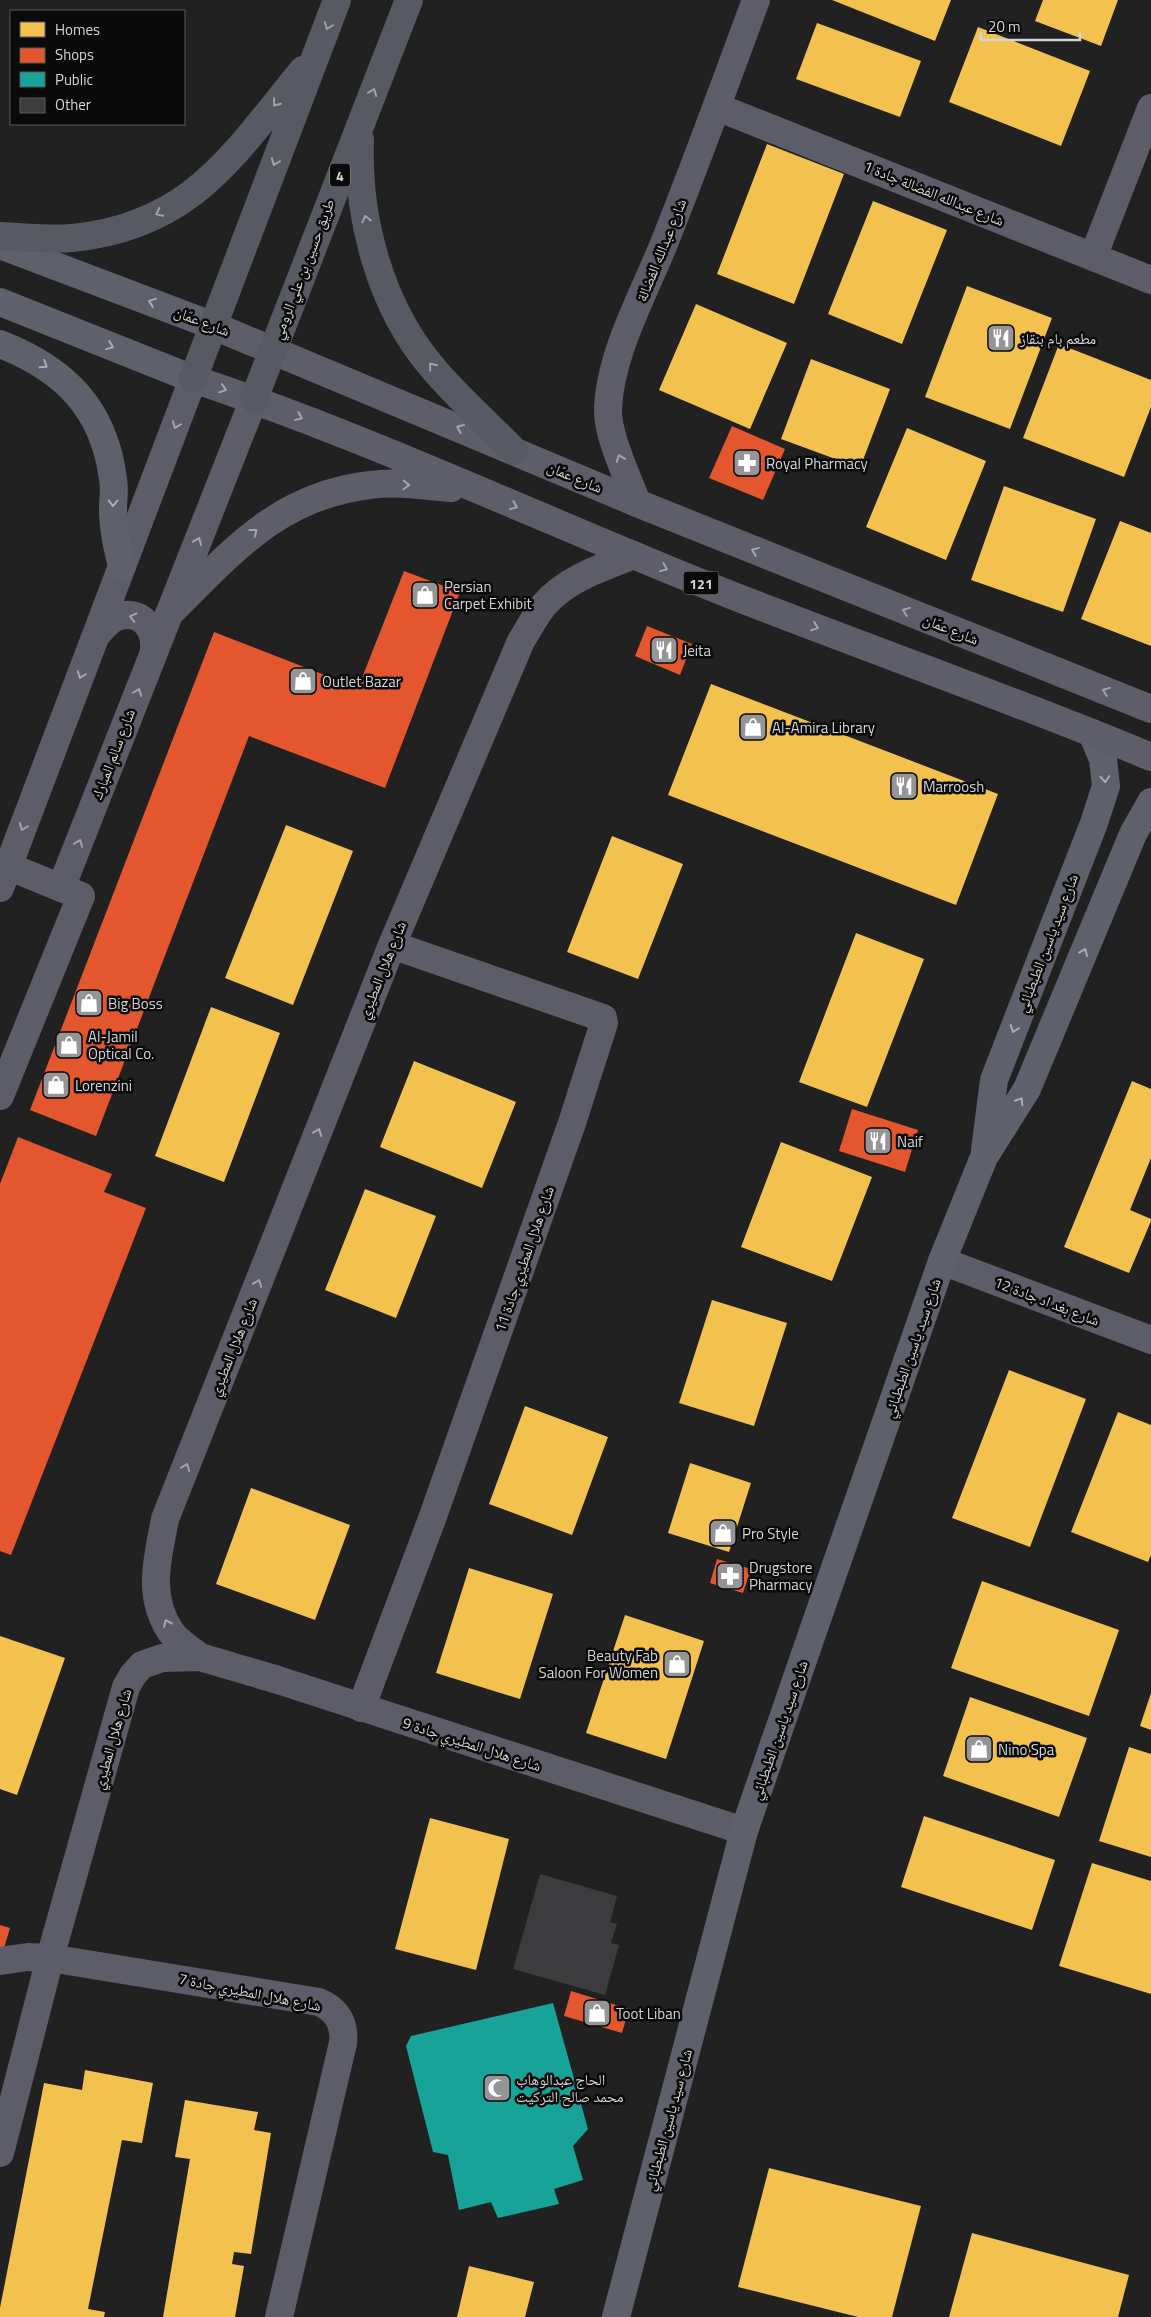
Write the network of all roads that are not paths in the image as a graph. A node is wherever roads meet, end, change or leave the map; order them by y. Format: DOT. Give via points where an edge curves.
graph roads {
  1 [pos="337,0"];
  2 [pos="409,0"];
  3 [pos="756,0"];
  4 [pos="318,52"];
  5 [pos="717,107"];
  6 [pos="1151,108"];
  7 [pos="361,122"];
  8 [pos="0,236"];
  9 [pos="0,245"];
  10 [pos="1093,256"];
  11 [pos="1151,280"];
  12 [pos="0,302"];
  13 [pos="214,326"];
  14 [pos="0,344"];
  15 [pos="272,350"];
  16 [pos="193,379"];
  17 [pos="254,399"];
  18 [pos="514,451"];
  19 [pos="476,490"];
  20 [pos="637,503"];
  21 [pos="634,555"];
  22 [pos="122,566"];
  23 [pos="169,614"];
  24 [pos="96,635"];
  25 [pos="154,650"];
  26 [pos="1151,709"];
  27 [pos="1092,733"];
  28 [pos="1151,757"];
  29 [pos="1151,802"];
  30 [pos="3,872"];
  31 [pos="61,888"];
  32 [pos="392,945"];
  33 [pos="0,1096"];
  34 [pos="984,1157"];
  35 [pos="942,1261"];
  36 [pos="1151,1340"];
  37 [pos="200,1657"];
  38 [pos="361,1708"];
  39 [pos="744,1831"];
  40 [pos="50,1958"];
  41 [pos="0,1961"];
  42 [pos="0,2153"];
  43 [pos="279,2317"];
  44 [pos="616,2317"];
  1 -- 4 [label="highway, one-way"];
  7 -- 2 [label="highway, طريق حسين بن علي الرومي / 4, one-way"];
  3 -- 5 [label="street, شارع عبدالله الفضالة"];
  4 -- 8 [label="highway, one-way" via="235,155 179,202 138,223 94,235 47,239"];
  4 -- 13 [label="highway, one-way"];
  5 -- 10 [label="street, شارع عبدالله الفضالة جادة 1"];
  20 -- 5 [label="street, شارع عبدالله الفضالة, one-way" via="616,446 608,412 611,378"];
  6 -- 10 [label="street"];
  7 -- 15 [label="highway, طريق حسين بن علي الرومي / 4"];
  18 -- 7 [label="highway, one-way" via="431,366 391,300 376,260 364,209 359,169"];
  13 -- 9 [label="street, شارع عمّان, one-way"];
  10 -- 11 [label="street, شارع عبدالله الفضالة جادة 1"];
  12 -- 16 [label="street, 121, one-way"];
  13 -- 15 [label="main road, شارع عمّان"];
  13 -- 16 [label="highway"];
  14 -- 22 [label="street, one-way" via="44,364 66,382 85,403 100,428 112,473 114,528"];
  15 -- 17 [label="highway, طريق حسين بن علي الرومي / 4"];
  18 -- 15 [label="main road, شارع عمّان, one-way"];
  16 -- 17 [label="main road, 121, one-way"];
  16 -- 22 [label="street, one-way"];
  17 -- 19 [label="main road, 121, one-way"];
  23 -- 17 [label="street, شارع سالم المبارك, one-way"];
  18 -- 20 [label="main road, شارع عمّان"];
  19 -- 21 [label="main road, 121, one-way"];
  23 -- 19 [label="main road, one-way" via="240,544 276,516 304,503 372,484"];
  26 -- 20 [label="main road, شارع عمّان, one-way"];
  21 -- 27 [label="main road, 121, one-way"];
  21 -- 32 [label="street, شارع هلال المطيري" via="583,575 569,584 543,607 521,641"];
  22 -- 24 [label="street"];
  23 -- 25 [label="street, شارع سالم المبارك"];
  25 -- 24 [label="street, one-way" via="151,628 132,616 117,616"];
  24 -- 30 [label="street, one-way"];
  31 -- 25 [label="street, شارع سالم المبارك, one-way"];
  27 -- 28 [label="main road, 121"];
  27 -- 34 [label="street, شارع سيد ياسين الطبطبائي, one-way" via="1103,759 1106,786 994,1080"];
  34 -- 29 [label="street, شارع سيد ياسين الطبطبائي, one-way" via="1027,1089 1133,834"];
  30 -- 31 [label="street"];
  31 -- 33 [label="street" via="81,896"];
  37 -- 32 [label="street, شارع هلال المطيري, one-way" via="171,1632 158,1605 154,1578 165,1518"];
  32 -- 38 [label="street, شارع هلال المطيري جادة 11" via="603,1018 604,1023 572,1124 436,1510"];
  34 -- 35 [label="street, شارع سيد ياسين الطبطبائي"];
  35 -- 36 [label="street, شارع بغد اد جادة 12"];
  35 -- 39 [label="street, شارع سيد ياسين الطبطبائي"];
  37 -- 38 [label="street, شارع هلال المطيري جادة 9"];
  37 -- 40 [label="street, شارع هلال المطيري" via="162,1658 142,1665 126,1687"];
  38 -- 39 [label="street, شارع هلال المطيري جادة 9"];
  39 -- 44 [label="street, شارع سيد ياسين الطبطبائي"];
  40 -- 41 [label="street, شارع هلال المطيري جادة 7"];
  40 -- 42 [label="street, شارع هلال المطيري"];
  40 -- 43 [label="street, شارع هلال المطيري جادة 7" via="319,2002 335,2011 344,2033 343,2043"];
}
